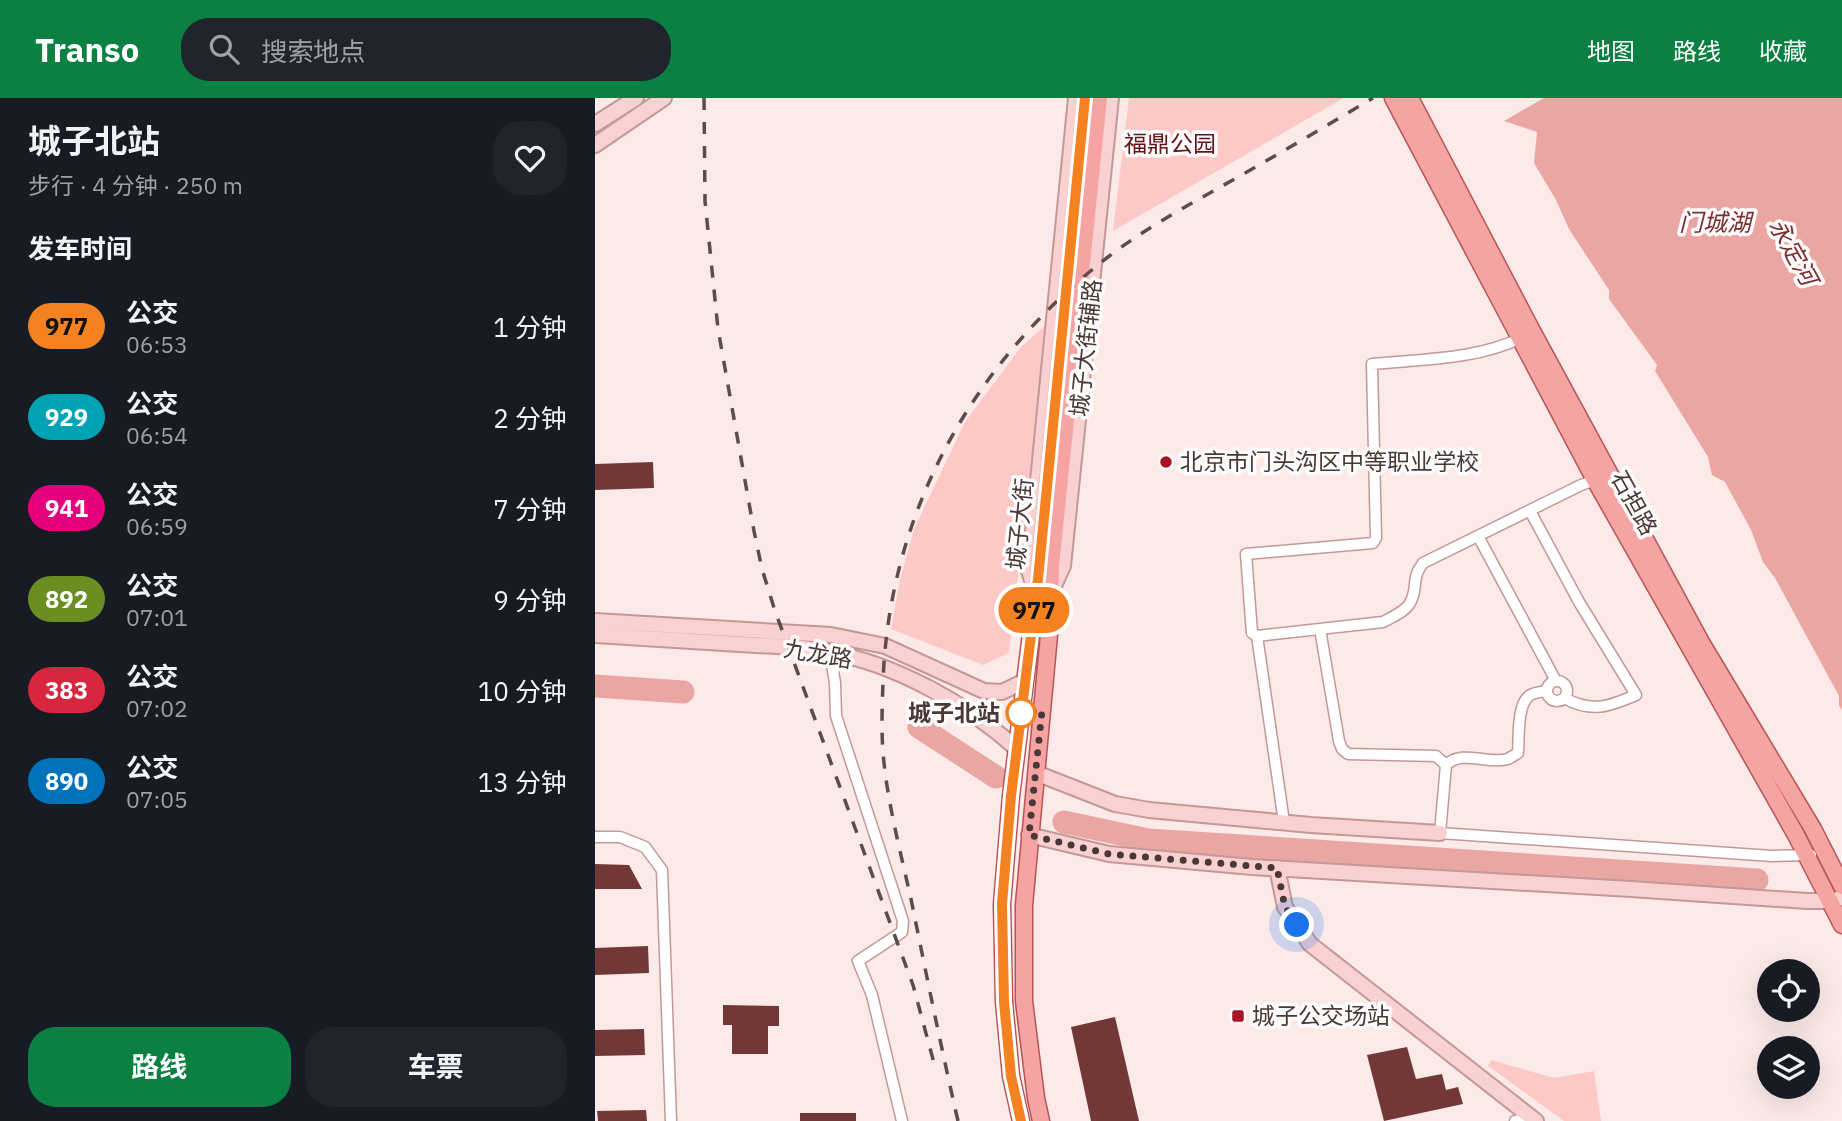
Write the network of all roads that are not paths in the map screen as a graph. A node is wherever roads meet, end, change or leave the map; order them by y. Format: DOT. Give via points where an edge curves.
graph roads {
  1 [pos="636,98"];
  2 [pos="664,98"];
  3 [pos="1076,98"];
  4 [pos="1085,98"];
  5 [pos="1099,98"];
  6 [pos="1111,98"];
  7 [pos="1394,98"];
  8 [pos="1410,98"];
  9 [pos="595,124"];
  10 [pos="595,145"];
  11 [pos="1526,334"];
  12 [pos="1595,480"];
  13 [pos="1530,511"];
  14 [pos="1478,536"];
  15 [pos="1043,594"];
  16 [pos="595,621"];
  17 [pos="1320,629"];
  18 [pos="595,635"];
  19 [pos="1257,636"];
  20 [pos="830,652"];
  21 [pos="1025,681"];
  22 [pos="1556,681"];
  23 [pos="1546,691"];
  24 [pos="1564,698"];
  25 [pos="1016,748"];
  26 [pos="1445,765"];
  27 [pos="1036,774"];
  28 [pos="1284,822"];
  29 [pos="1440,833"];
  30 [pos="1029,835"];
  31 [pos="595,837"];
  32 [pos="1806,855"];
  33 [pos="1826,856"];
  34 [pos="1277,868"];
  35 [pos="1842,886"];
  36 [pos="1835,899"];
  37 [pos="1842,925"];
  38 [pos="1533,1119"];
  39 [pos="671,1121"];
  40 [pos="902,1121"];
  41 [pos="1021,1121"];
  42 [pos="1041,1121"];
  43 [pos="1515,1121"];
  1 -- 9 [label="street"];
  2 -- 10 [label="street"];
  3 -- 15 [label="street, 城子大街辅路" via="1029,571"];
  4 -- 15 [label="main road, 城子大街"];
  5 -- 15 [label="main road, 城子大街" via="1051,566"];
  6 -- 15 [label="street, 城子大街辅路" via="1063,566"];
  7 -- 11 [label="main road, 石担路"];
  8 -- 11 [label="main road, 石担路"];
  11 -- 12 [label="main road, 石担路"];
  11 -- 19 [label="street" via="1470,354 1372,364 1376,538 1373,543 1246,554 1252,633"];
  11 -- 33 [label="main road, 石担路"];
  12 -- 13 [label="street"];
  12 -- 32 [label="main road, 石担路"];
  13 -- 14 [label="street"];
  13 -- 24 [label="street" via="1636,695 1607,707 1588,707"];
  14 -- 17 [label="street" via="1423,563 1416,571 1411,603 1402,612 1383,622"];
  14 -- 22 [label="street"];
  15 -- 21 [label="main road, 城子大街"];
  15 -- 27 [label="main road, 城子大街" via="1049,635"];
  16 -- 21 [label="street, 九龙路" via="831,635 885,646 983,691 1002,692"];
  17 -- 19 [label="street"];
  17 -- 26 [label="street" via="1342,749 1348,754 1436,756"];
  18 -- 20 [label="street, 九龙路"];
  19 -- 28 [label="street"];
  20 -- 25 [label="street, 九龙路" via="883,667 929,689 982,719"];
  20 -- 40 [label="street" via="836,716 903,921 902,932 858,961 871,995"];
  21 -- 25 [label="main road, 城子大街"];
  22 -- 23 [label="street"];
  22 -- 24 [label="street" via="1567,688"];
  23 -- 24 [label="street" via="1552,700"];
  23 -- 26 [label="street" via="1527,697 1522,706 1518,753 1507,759 1459,757"];
  25 -- 41 [label="main road, 城子大街" via="1002,904 1004,1002 1011,1076"];
  26 -- 29 [label="street"];
  27 -- 28 [label="street" via="1115,804"];
  27 -- 30 [label="main road, 城子大街"];
  28 -- 29 [label="street"];
  29 -- 32 [label="street"];
  30 -- 34 [label="street" via="1109,854"];
  30 -- 42 [label="main road, 城子大街" via="1024,1001"];
  31 -- 39 [label="street" via="620,837 645,847 662,870"];
  32 -- 33 [label="street"];
  32 -- 36 [label="main road, 石担路"];
  33 -- 35 [label="main road, 石担路"];
  34 -- 36 [label="street" via="1807,901"];
  34 -- 38 [label="street" via="1285,907 1310,944"];
  36 -- 37 [label="main road, 石担路"];
  38 -- 43 [label="street"];
}
